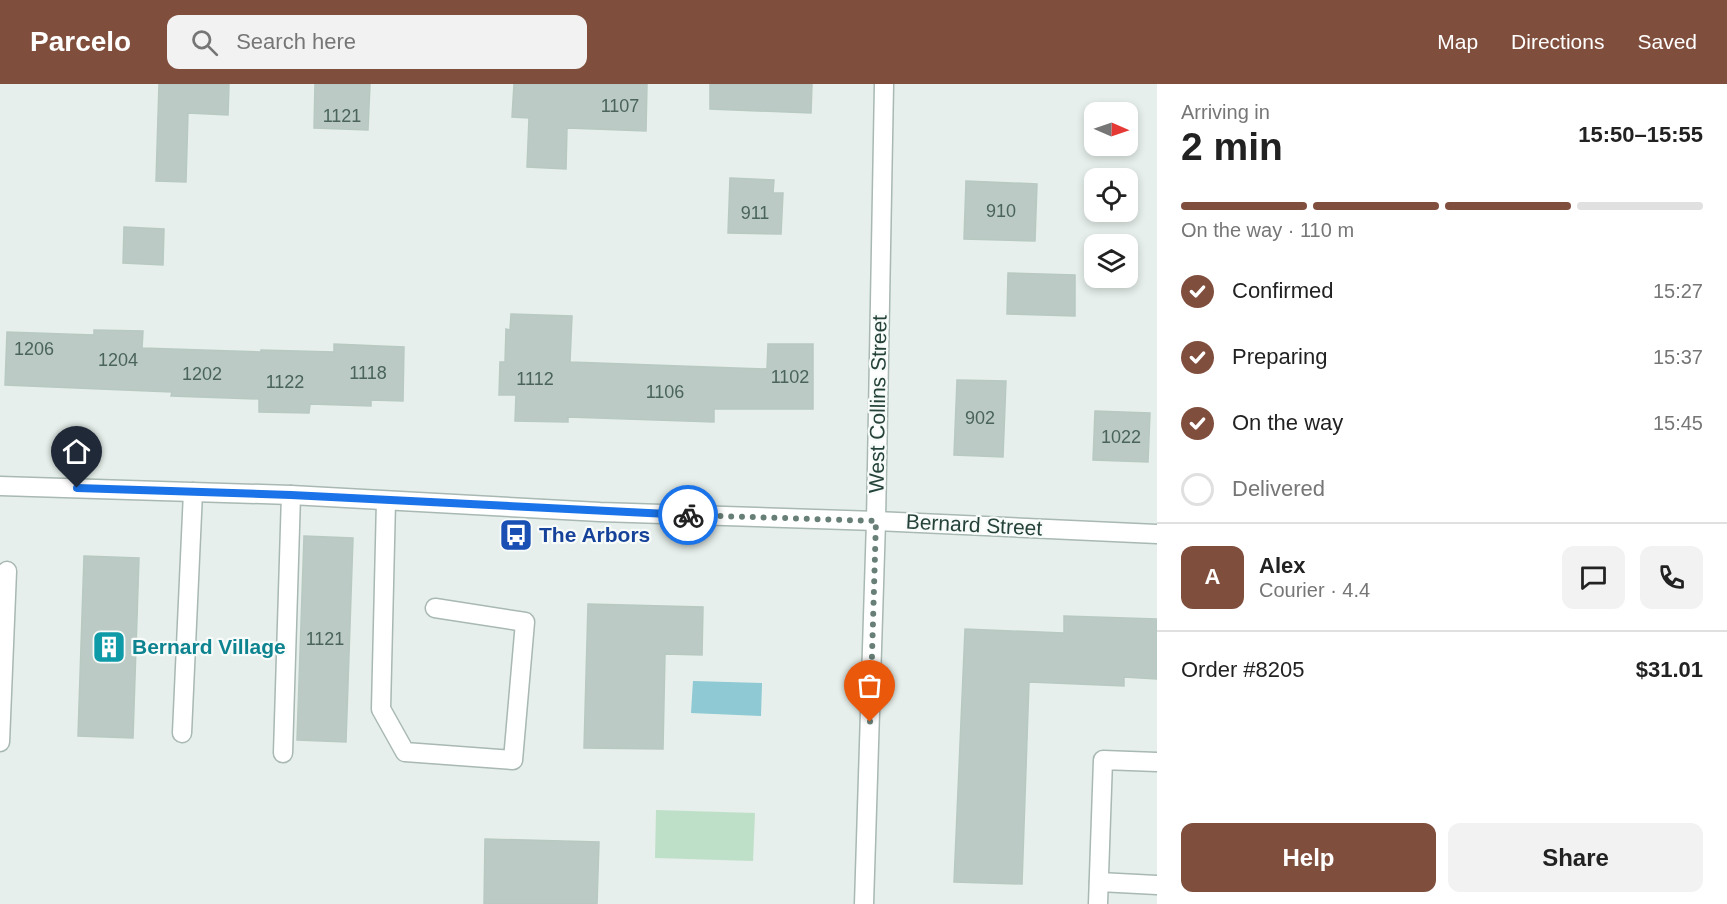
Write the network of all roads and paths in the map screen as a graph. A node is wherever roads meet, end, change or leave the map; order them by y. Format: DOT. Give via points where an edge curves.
graph roads {
  1 [pos="884,84"];
  2 [pos="0,486"];
  3 [pos="193,492"];
  4 [pos="291,495"];
  5 [pos="386,501"];
  6 [pos="876,521"];
  7 [pos="1157,534"];
  8 [pos="7,571"];
  9 [pos="435,608"];
  10 [pos="182,733"];
  11 [pos="0,742"];
  12 [pos="284,753"];
  13 [pos="1157,762"];
  14 [pos="1099,882"];
  15 [pos="1157,885"];
  16 [pos="864,904"];
  17 [pos="1098,904"];
  1 -- 6 [label="street, West Collins Street"];
  2 -- 3 [label="street, Bernard Street"];
  3 -- 4 [label="street, Bernard Street"];
  3 -- 10 [label="street"];
  4 -- 5 [label="street, Bernard Street"];
  4 -- 12 [label="street"];
  5 -- 6 [label="street, Bernard Street"];
  5 -- 9 [label="street" via="381,709 405,752 513,760 525,622"];
  6 -- 7 [label="street, Bernard Street"];
  6 -- 16 [label="street, West Collins Street"];
  8 -- 11 [label="street"];
  13 -- 14 [label="street" via="1103,760"];
  14 -- 15 [label="street"];
  14 -- 17 [label="street"];
}
